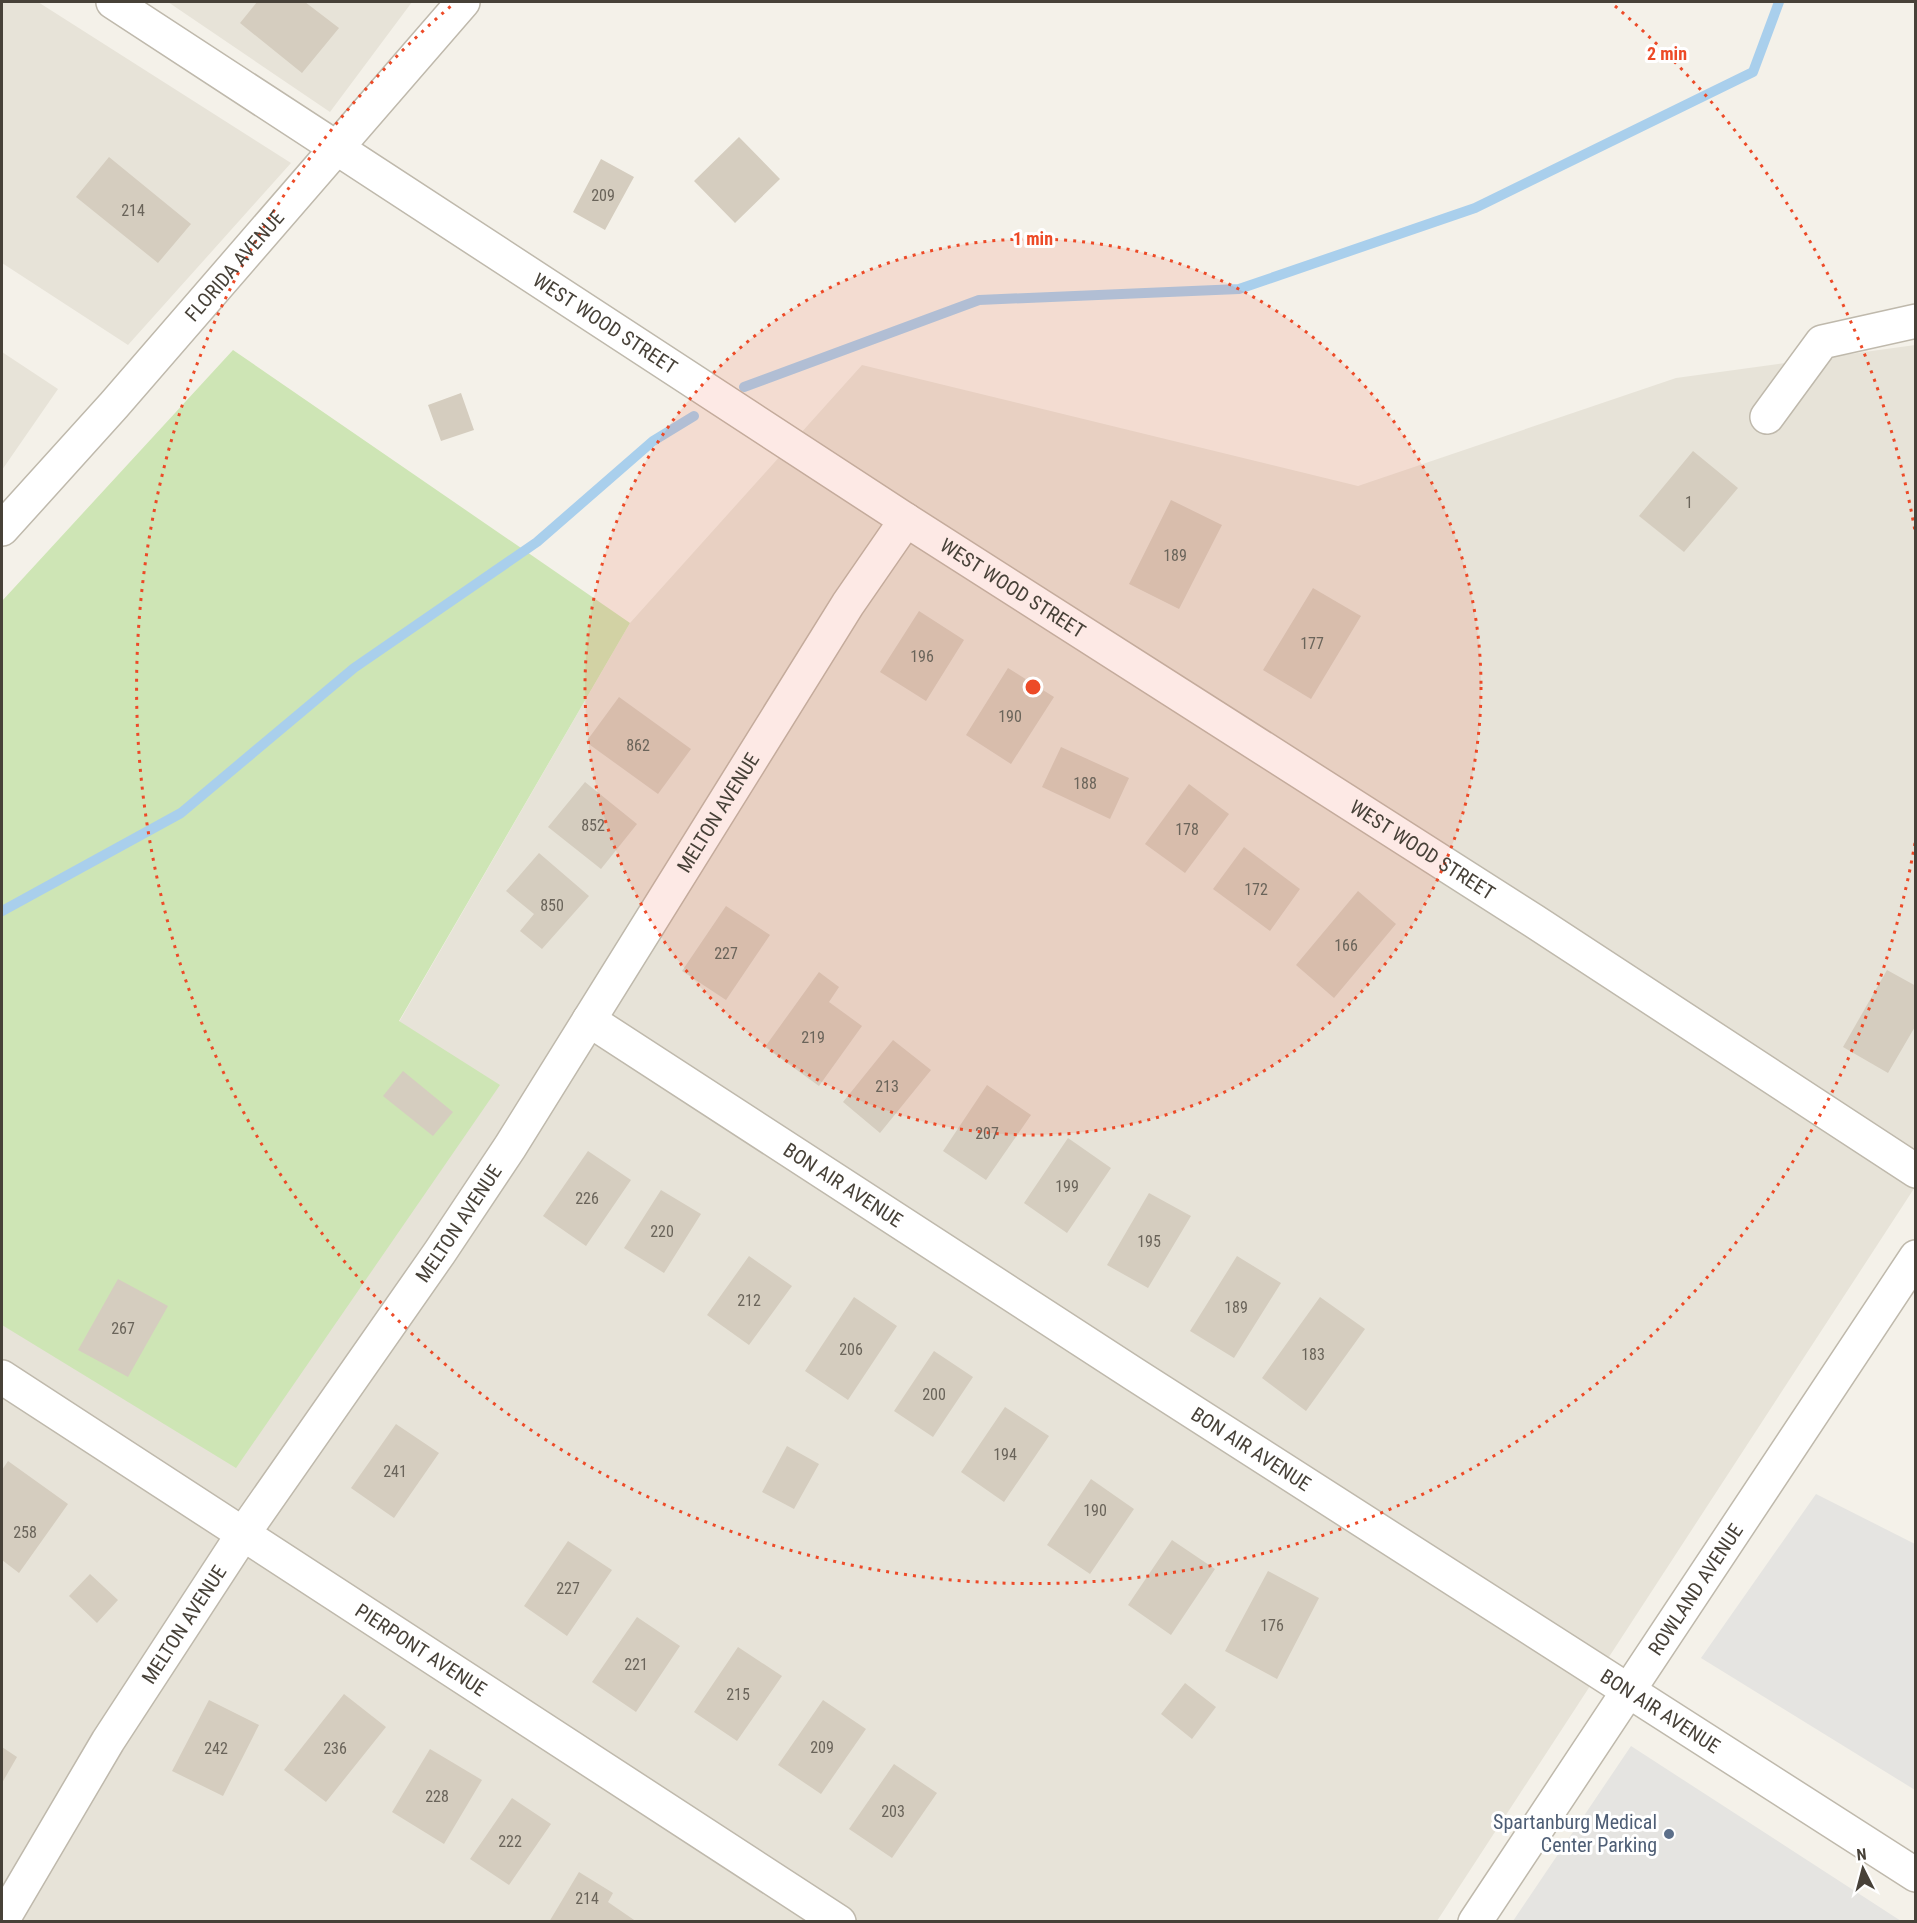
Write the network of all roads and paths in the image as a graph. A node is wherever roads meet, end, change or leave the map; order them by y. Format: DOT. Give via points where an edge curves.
graph roads {
  1 [pos="113,2"];
  2 [pos="463,2"];
  3 [pos="338,148"];
  4 [pos="1916,321"];
  5 [pos="1767,417"];
  6 [pos="906,520"];
  7 [pos="2,529"];
  8 [pos="589,1020"];
  9 [pos="1916,1171"];
  10 [pos="1916,1257"];
  11 [pos="2,1377"];
  12 [pos="243,1534"];
  13 [pos="1627,1690"];
  14 [pos="1916,1875"];
  15 [pos="2,1922"];
  16 [pos="838,1922"];
  17 [pos="1475,1922"];
  1 -- 3 [label="street, WEST WOOD STREET"];
  2 -- 3 [label="street, FLORIDA AVENUE"];
  3 -- 6 [label="street, WEST WOOD STREET"];
  3 -- 7 [label="street, FLORIDA AVENUE"];
  4 -- 5 [label="street" via="1822,342"];
  6 -- 8 [label="street, MELTON AVENUE" via="848,604"];
  6 -- 9 [label="street, WEST WOOD STREET" via="1534,921"];
  8 -- 12 [label="street, MELTON AVENUE" via="440,1252"];
  8 -- 13 [label="street, BON AIR AVENUE"];
  10 -- 13 [label="street, ROWLAND AVENUE"];
  11 -- 12 [label="street, PIERPONT AVENUE"];
  12 -- 15 [label="street, MELTON AVENUE" via="108,1741"];
  12 -- 16 [label="street, PIERPONT AVENUE"];
  13 -- 14 [label="street, BON AIR AVENUE"];
  13 -- 17 [label="street, ROWLAND AVENUE"];
}
